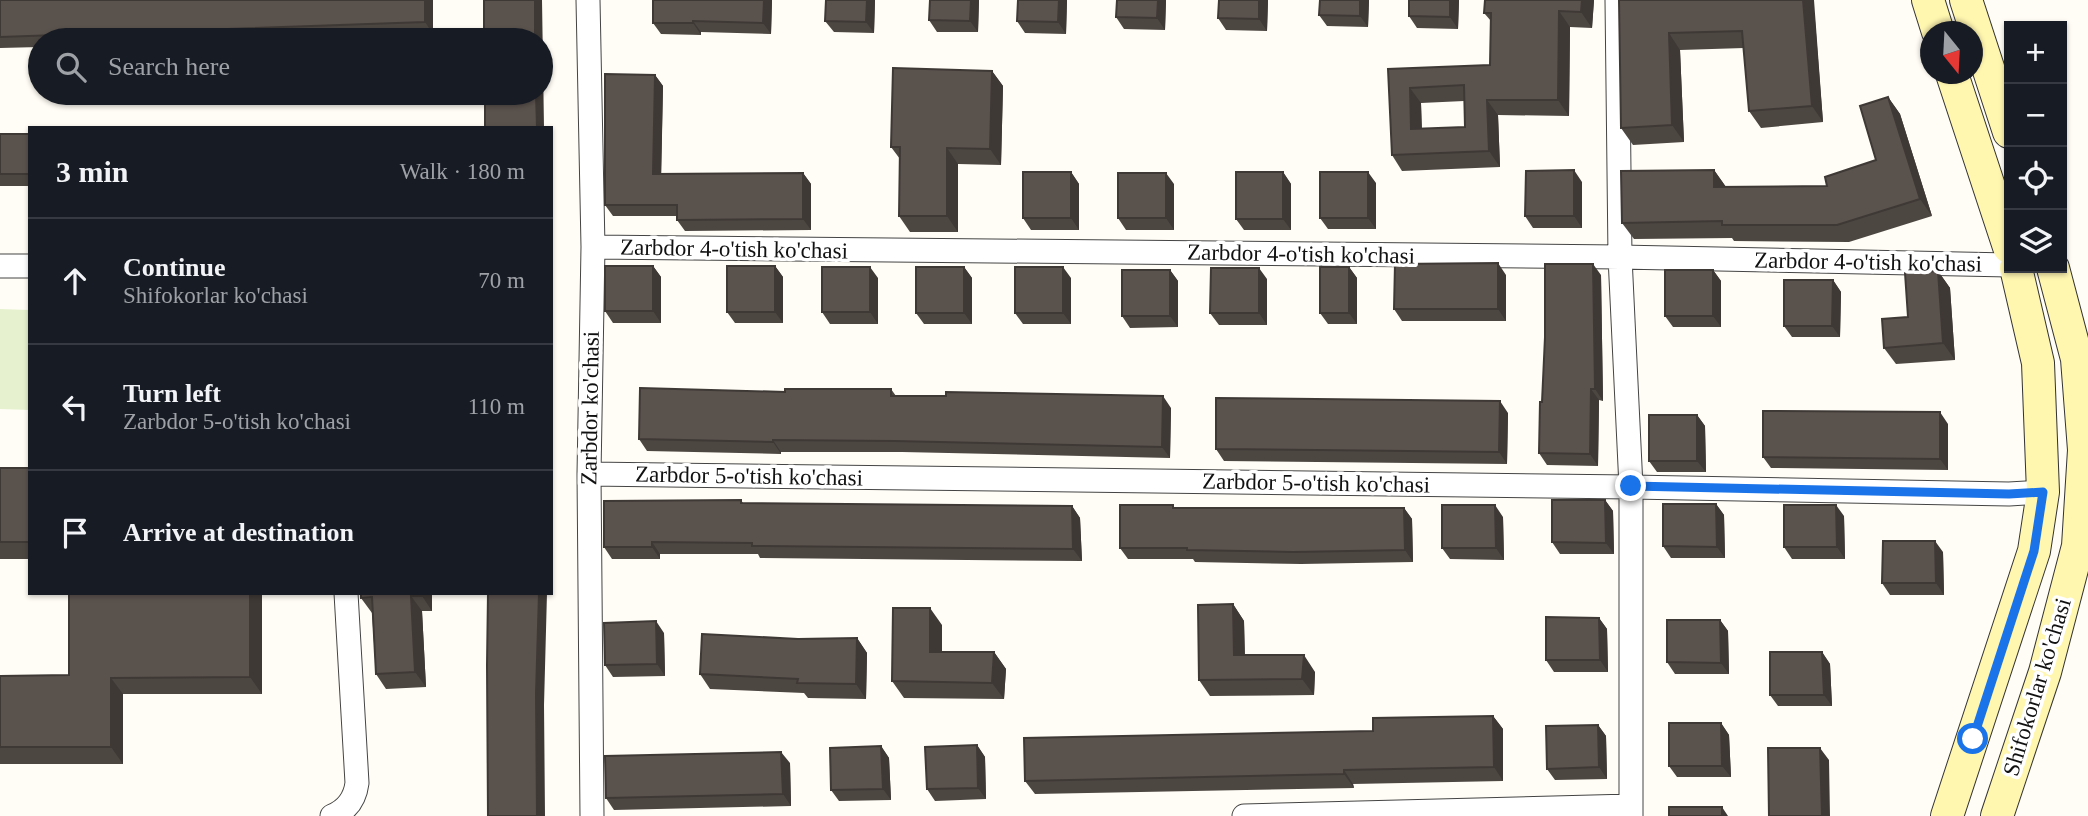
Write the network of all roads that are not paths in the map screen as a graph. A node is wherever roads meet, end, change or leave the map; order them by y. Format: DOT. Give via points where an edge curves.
graph roads {
  1 [pos="588,0"];
  2 [pos="1617,0"];
  3 [pos="1928,0"];
  4 [pos="1966,0"];
  5 [pos="1935,21"];
  6 [pos="1955,84"];
  7 [pos="2004,117"];
  8 [pos="2004,232"];
  9 [pos="593,247"];
  10 [pos="1620,257"];
  11 [pos="2004,265"];
  12 [pos="28,266"];
  13 [pos="0,267"];
  14 [pos="2017,273"];
  15 [pos="2054,273"];
  16 [pos="589,474"];
  17 [pos="1631,486"];
  18 [pos="2043,492"];
  19 [pos="346,595"];
  20 [pos="1949,808"];
  21 [pos="1631,811"];
  22 [pos="332,816"];
  23 [pos="592,816"];
  24 [pos="1244,816"];
  25 [pos="1995,816"];
  1 -- 9 [label="street, Zarbdor ko'chasi"];
  2 -- 10 [label="street"];
  3 -- 5 [label="main road"];
  4 -- 7 [label="main road"];
  6 -- 8 [label="main road"];
  9 -- 10 [label="street, Zarbdor 4-o'tish ko'chasi"];
  9 -- 16 [label="street, Zarbdor ko'chasi"];
  10 -- 11 [label="street, Zarbdor 4-o'tish ko'chasi"];
  10 -- 17 [label="street"];
  12 -- 13 [label="street"];
  14 -- 18 [label="main road, Shifokorlar ko'chasi" via="2038,363"];
  15 -- 25 [label="main road, Shifokorlar ko'chasi" via="2077,359 2084,450 2078,545 2045,672"];
  16 -- 17 [label="street, Zarbdor 5-o'tish ko'chasi"];
  16 -- 23 [label="street, Zarbdor ko'chasi"];
  17 -- 18 [label="street, Zarbdor 5-o'tish ko'chasi"];
  17 -- 21 [label="street"];
  18 -- 20 [label="main road, Shifokorlar ko'chasi" via="2034,551"];
  19 -- 22 [label="street" via="358,783 348,805"];
  20 -- 25 [label="main road"];
  21 -- 24 [label="street"];
}
